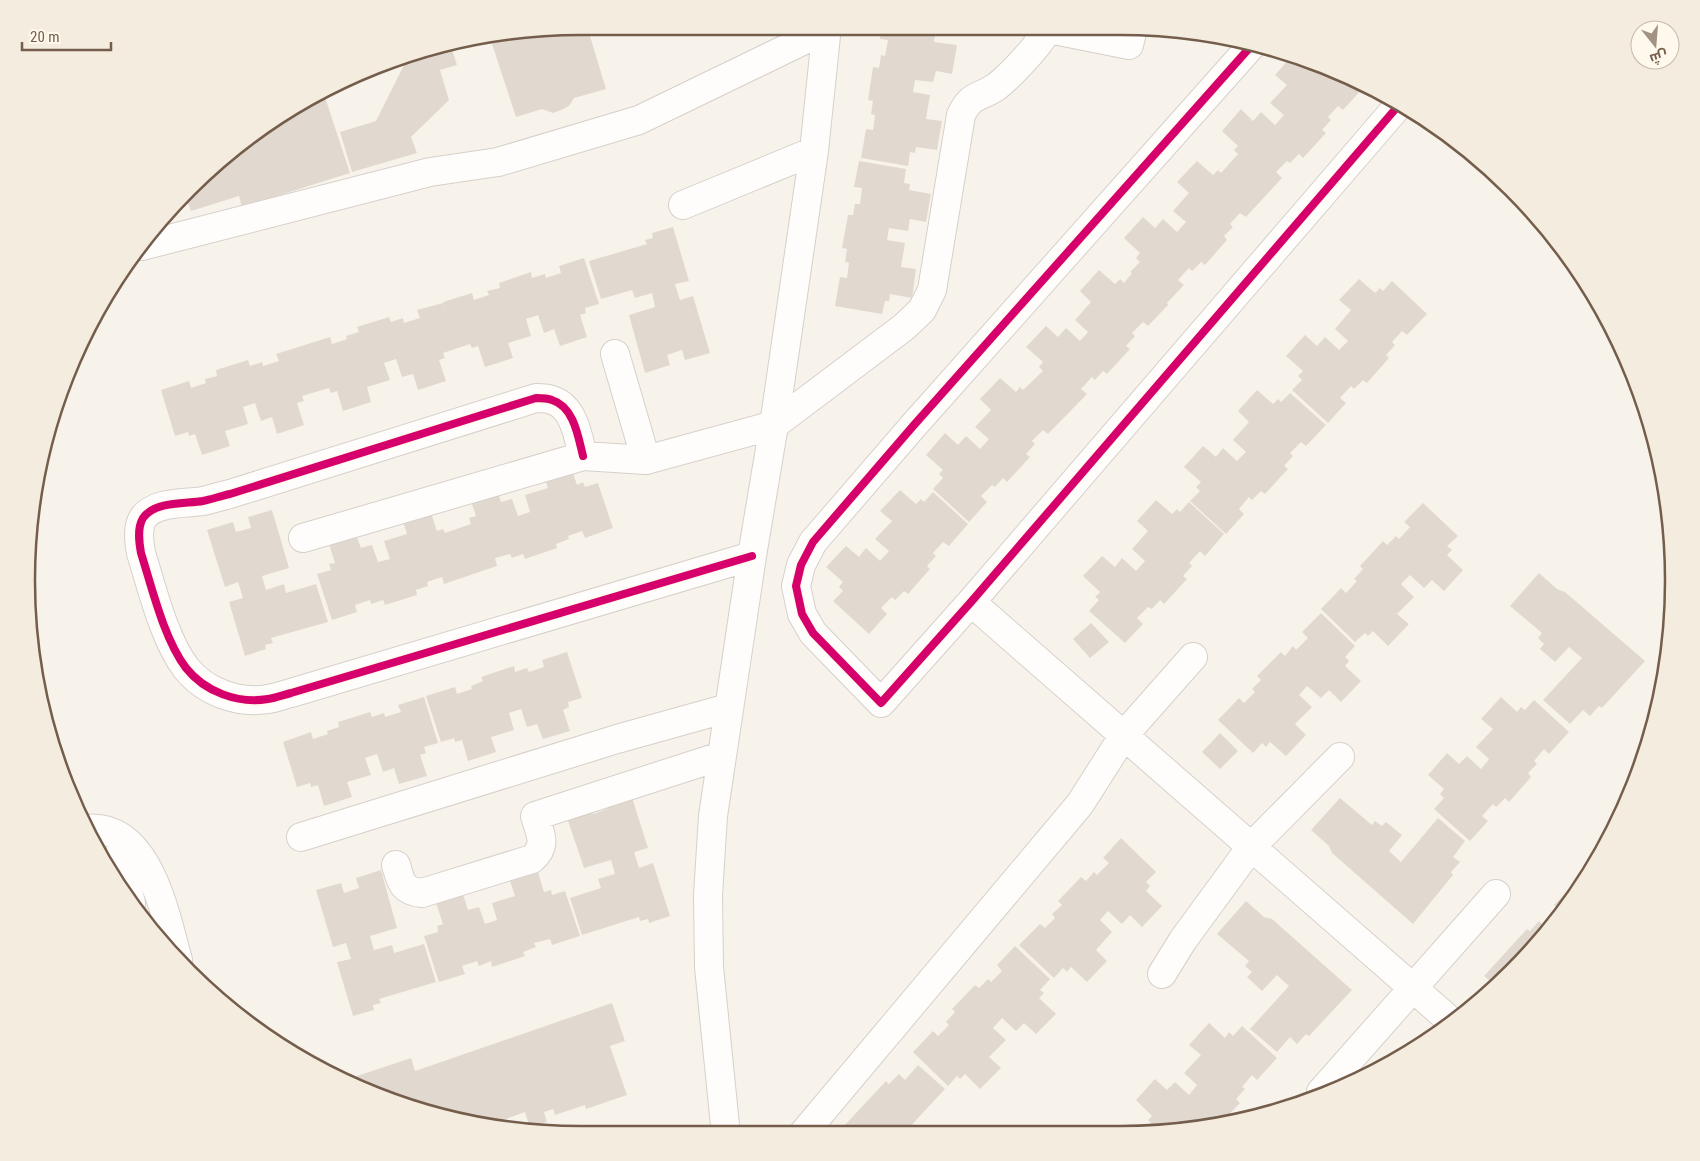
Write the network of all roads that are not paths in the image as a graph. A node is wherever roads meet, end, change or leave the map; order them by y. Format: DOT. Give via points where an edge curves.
graph roads {
  1 [pos="813,35"];
  2 [pos="826,35"];
  3 [pos="1040,35"];
  4 [pos="1082,35"];
  5 [pos="1131,35"];
  6 [pos="1247,50"];
  7 [pos="1395,110"];
  8 [pos="814,150"];
  9 [pos="683,206"];
  10 [pos="152,244"];
  11 [pos="615,354"];
  12 [pos="774,425"];
  13 [pos="583,456"];
  14 [pos="646,460"];
  15 [pos="303,538"];
  16 [pos="752,556"];
  17 [pos="972,602"];
  18 [pos="1193,657"];
  19 [pos="728,708"];
  20 [pos="1124,735"];
  21 [pos="722,756"];
  22 [pos="1340,757"];
  23 [pos="94,828"];
  24 [pos="120,837"];
  25 [pos="301,837"];
  26 [pos="1252,847"];
  27 [pos="396,865"];
  28 [pos="126,883"];
  29 [pos="1496,894"];
  30 [pos="173,943"];
  31 [pos="1162,974"];
  32 [pos="1413,988"];
  33 [pos="1446,1017"];
  34 [pos="1328,1084"];
  35 [pos="725,1126"];
  36 [pos="810,1126"];
  1 -- 10 [label="street" via="639,120 498,162 430,172"];
  2 -- 8 [label="street"];
  3 -- 12 [label="street" via="1030,53 1014,70 995,87 967,103 961,115 932,290 922,310"];
  4 -- 5 [label="street" via="1129,45"];
  6 -- 17 [label="street" via="813,542 801,565 796,586 802,614 813,633 881,703"];
  7 -- 17 [label="street"];
  8 -- 9 [label="street"];
  8 -- 12 [label="street"];
  11 -- 14 [label="street"];
  12 -- 14 [label="street"];
  12 -- 16 [label="street"];
  13 -- 14 [label="street"];
  13 -- 15 [label="street"];
  13 -- 16 [label="street" via="575,425 564,406 551,399 536,398 230,494 157,508 149,512 140,527 141,553 170,639 186,668 211,689 245,700 283,695"];
  16 -- 19 [label="street"];
  17 -- 20 [label="street"];
  18 -- 20 [label="street"];
  19 -- 21 [label="street"];
  19 -- 25 [label="street"];
  20 -- 26 [label="street"];
  20 -- 36 [label="street" via="1080,804"];
  21 -- 27 [label="street" via="535,816 542,844 532,859 422,893 411,892 402,884"];
  21 -- 35 [label="street" via="713,816 708,895 710,967"];
  22 -- 26 [label="street"];
  23 -- 24 [label="street"];
  24 -- 28 [label="street"];
  24 -- 30 [label="street" via="143,859 151,872"];
  26 -- 31 [label="street" via="1183,940"];
  26 -- 32 [label="street"];
  29 -- 32 [label="street"];
  32 -- 33 [label="street"];
  32 -- 34 [label="street"];
}
